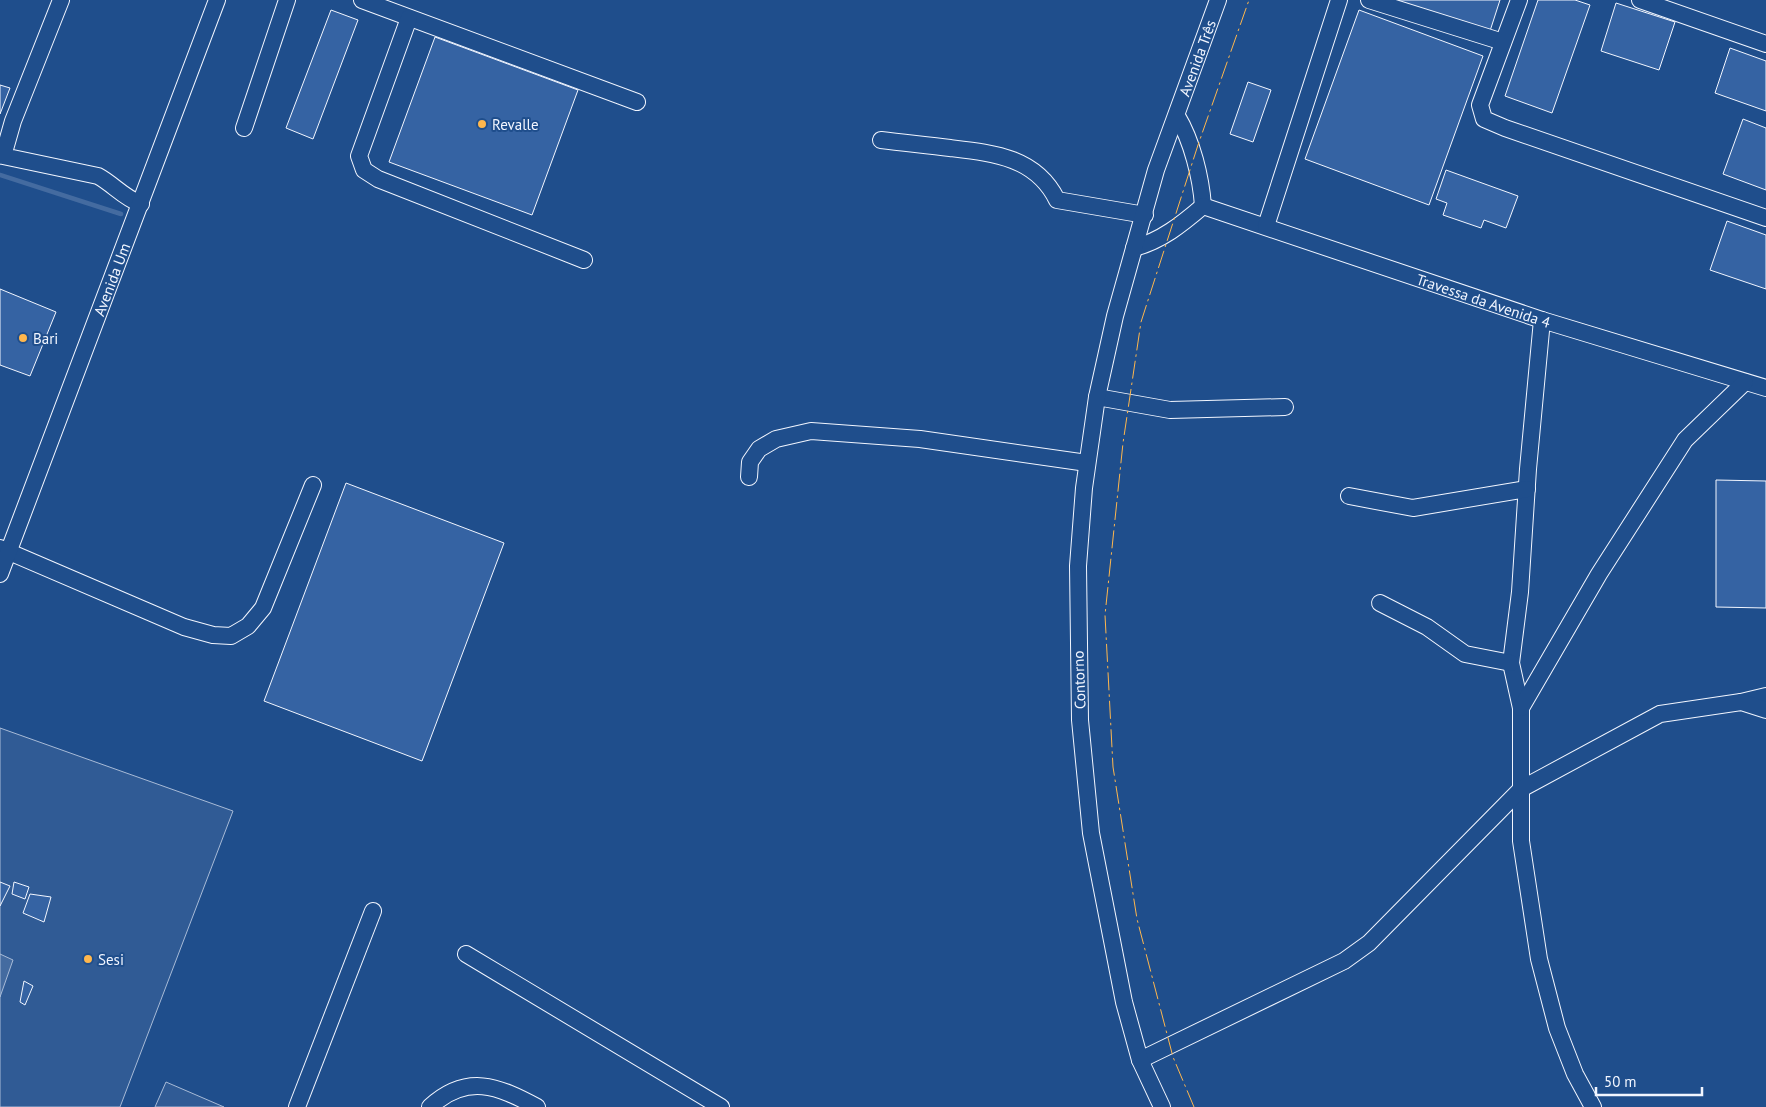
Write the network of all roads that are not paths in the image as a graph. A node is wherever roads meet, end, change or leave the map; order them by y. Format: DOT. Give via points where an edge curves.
graph roads {
  1 [pos="61,0"];
  2 [pos="217,0"];
  3 [pos="288,0"];
  4 [pos="362,0"];
  5 [pos="1218,0"];
  6 [pos="1339,0"];
  7 [pos="1369,0"];
  8 [pos="1519,0"];
  9 [pos="1640,0"];
  10 [pos="409,18"];
  11 [pos="1503,42"];
  12 [pos="1766,44"];
  13 [pos="637,102"];
  14 [pos="1177,116"];
  15 [pos="244,128"];
  16 [pos="882,140"];
  17 [pos="2,155"];
  18 [pos="141,204"];
  19 [pos="1202,206"];
  20 [pos="1145,215"];
  21 [pos="1766,218"];
  22 [pos="1266,226"];
  23 [pos="1134,248"];
  24 [pos="584,260"];
  25 [pos="1542,320"];
  26 [pos="1745,382"];
  27 [pos="1766,388"];
  28 [pos="1097,397"];
  29 [pos="1285,408"];
  30 [pos="1087,463"];
  31 [pos="749,477"];
  32 [pos="313,485"];
  33 [pos="1527,489"];
  34 [pos="1350,496"];
  35 [pos="4,550"];
  36 [pos="0,574"];
  37 [pos="1380,603"];
  38 [pos="1510,663"];
  39 [pos="1766,696"];
  40 [pos="1740,702"];
  41 [pos="1521,708"];
  42 [pos="1766,710"];
  43 [pos="1520,789"];
  44 [pos="373,911"];
  45 [pos="466,954"];
  46 [pos="1140,1060"];
  47 [pos="297,1107"];
  48 [pos="430,1107"];
  49 [pos="537,1107"];
  50 [pos="721,1107"];
  51 [pos="1162,1107"];
  52 [pos="1593,1107"];
  1 -- 17 [label="street"];
  2 -- 18 [label="street, Avenida Um"];
  3 -- 15 [label="street"];
  4 -- 10 [label="street"];
  5 -- 14 [label="street, Avenida Três"];
  6 -- 22 [label="street"];
  7 -- 11 [label="street"];
  8 -- 11 [label="street"];
  9 -- 12 [label="street"];
  10 -- 13 [label="street"];
  10 -- 24 [label="street" via="359,156 364,170 378,179"];
  11 -- 21 [label="street" via="1480,105 1484,119"];
  14 -- 19 [label="street" via="1186,130"];
  14 -- 20 [label="street, Avenida Três" via="1156,170"];
  16 -- 20 [label="street" via="997,154 1026,165 1051,187 1057,200"];
  17 -- 18 [label="street" via="98,176"];
  18 -- 35 [label="street, Avenida Um"];
  19 -- 22 [label="street, Travessa da Avenida 4"];
  19 -- 23 [label="street" via="1165,235"];
  20 -- 23 [label="street, Contorno"];
  22 -- 25 [label="street, Travessa da Avenida 4"];
  23 -- 28 [label="street, Contorno"];
  25 -- 26 [label="street, Travessa da Avenida 4"];
  25 -- 33 [label="street"];
  26 -- 27 [label="street, Travessa da Avenida 4"];
  26 -- 41 [label="street" via="1685,440 1599,574"];
  28 -- 29 [label="street" via="1170,410"];
  28 -- 30 [label="street, Contorno"];
  30 -- 31 [label="street" via="920,439 811,431 776,439 759,449 750,462"];
  30 -- 46 [label="street, Contorno" via="1078,594 1084,766 1102,897"];
  32 -- 35 [label="street" via="263,608 248,626 231,636 184,627"];
  33 -- 34 [label="street" via="1413,508"];
  33 -- 38 [label="street" via="1520,592"];
  35 -- 36 [label="street, Avenida Um"];
  37 -- 38 [label="street" via="1427,627 1465,654"];
  38 -- 41 [label="street"];
  39 -- 40 [label="street"];
  40 -- 42 [label="street"];
  40 -- 43 [label="street" via="1660,714"];
  41 -- 43 [label="street"];
  43 -- 46 [label="street" via="1369,942 1344,961"];
  43 -- 52 [label="street" via="1521,841 1539,958 1564,1049"];
  44 -- 47 [label="street"];
  45 -- 50 [label="street"];
  46 -- 51 [label="street, Contorno"];
  48 -- 49 [label="street" via="459,1088 474,1086 508,1092"];
}
